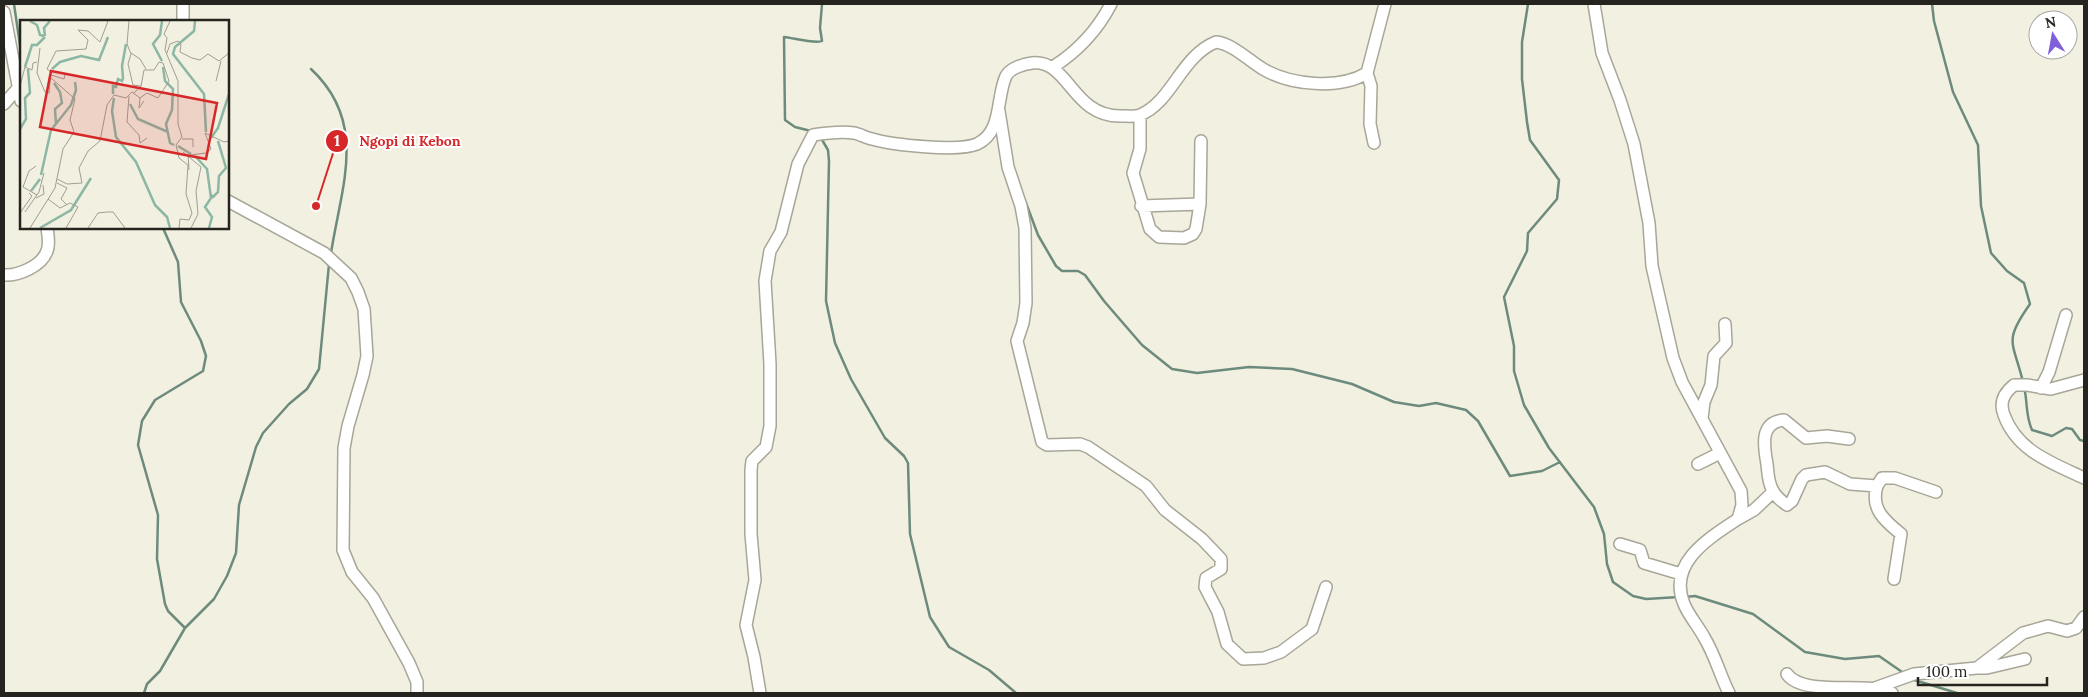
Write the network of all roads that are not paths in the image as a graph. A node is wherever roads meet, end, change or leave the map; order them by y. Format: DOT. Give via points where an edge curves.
graph roads {
  1 [pos="1111,4"];
  2 [pos="1385,4"];
  3 [pos="1594,4"];
  4 [pos="183,6"];
  5 [pos="4,12"];
  6 [pos="183,20"];
  7 [pos="16,43"];
  8 [pos="1053,67"];
  9 [pos="1367,73"];
  10 [pos="18,83"];
  11 [pos="4,104"];
  12 [pos="999,111"];
  13 [pos="1140,115"];
  14 [pos="1201,141"];
  15 [pos="1374,143"];
  16 [pos="229,201"];
  17 [pos="1200,204"];
  18 [pos="1141,206"];
  19 [pos="47,229"];
  20 [pos="4,276"];
  21 [pos="2066,315"];
  22 [pos="1725,324"];
  23 [pos="2084,380"];
  24 [pos="2041,388"];
  25 [pos="1702,418"];
  26 [pos="1849,439"];
  27 [pos="1720,453"];
  28 [pos="1698,464"];
  29 [pos="2084,478"];
  30 [pos="1877,486"];
  31 [pos="1773,492"];
  32 [pos="1936,492"];
  33 [pos="1738,518"];
  34 [pos="1620,544"];
  35 [pos="1681,574"];
  36 [pos="1894,579"];
  37 [pos="1326,587"];
  38 [pos="2084,617"];
  39 [pos="2025,660"];
  40 [pos="1977,668"];
  41 [pos="1787,674"];
  42 [pos="1868,690"];
  43 [pos="417,693"];
  44 [pos="760,693"];
  45 [pos="1729,693"];
  46 [pos="1892,693"];
  1 -- 8 [label="street" via="1074,54"];
  2 -- 9 [label="street"];
  3 -- 25 [label="street" via="1602,53 1626,118 1642,179 1652,266 1666,337 1682,382"];
  4 -- 6 [label="street"];
  5 -- 7 [label="street"];
  7 -- 10 [label="street"];
  8 -- 12 [label="street" via="1034,62 1012,70 1006,76"];
  8 -- 13 [label="street" via="1090,108 1114,116"];
  9 -- 13 [label="street" via="1337,82 1294,82 1263,69 1228,45 1216,42 1196,55 1157,103"];
  9 -- 15 [label="street" via="1371,86 1370,124"];
  10 -- 11 [label="street"];
  12 -- 37 [label="street" via="1008,167 1025,228 1026,303 1017,341 1042,442 1046,445 1080,444 1088,447 1146,486 1164,510 1221,558 1221,570 1206,578 1205,587 1218,612 1226,644 1243,659 1264,658 1281,652 1312,629"];
  12 -- 44 [label="street" via="991,129 977,144 953,147 916,145 873,140 854,133 825,133 813,135 798,164 785,221 770,251 765,281 770,426 766,447 752,461 750,470 755,580 746,625"];
  13 -- 18 [label="street" via="1140,149 1133,169"];
  14 -- 17 [label="street"];
  16 -- 43 [label="street" via="324,253 339,264 358,292 364,309 367,356 344,448 343,550 352,572 373,598 409,663 417,682"];
  17 -- 18 [label="street"];
  17 -- 18 [label="street" via="1193,234 1166,239 1154,233"];
  19 -- 20 [label="street" via="45,256 26,271"];
  21 -- 24 [label="street"];
  22 -- 25 [label="street" via="1726,343 1714,356 1711,386"];
  23 -- 24 [label="street" via="2060,388"];
  24 -- 29 [label="street" via="2024,384 2008,389 2002,411 2013,435 2044,459"];
  25 -- 27 [label="street"];
  26 -- 31 [label="street" via="1806,438 1784,420 1776,422 1767,429 1763,447"];
  27 -- 28 [label="street"];
  27 -- 33 [label="street" via="1740,486 1742,505"];
  30 -- 31 [label="street" via="1850,484 1821,472 1804,476 1789,504"];
  30 -- 32 [label="street" via="1882,478 1895,478"];
  30 -- 36 [label="street" via="1875,499 1879,512 1902,534"];
  31 -- 33 [label="street" via="1754,510"];
  33 -- 35 [label="street" via="1708,538 1691,556"];
  34 -- 35 [label="street" via="1640,550 1644,563"];
  35 -- 45 [label="street" via="1684,604 1718,664"];
  38 -- 40 [label="street" via="2076,628 2067,631 2048,626 2023,633"];
  39 -- 40 [label="street"];
  40 -- 42 [label="street" via="1914,674"];
  41 -- 42 [label="street" via="1802,686"];
  42 -- 46 [label="street"];
}
